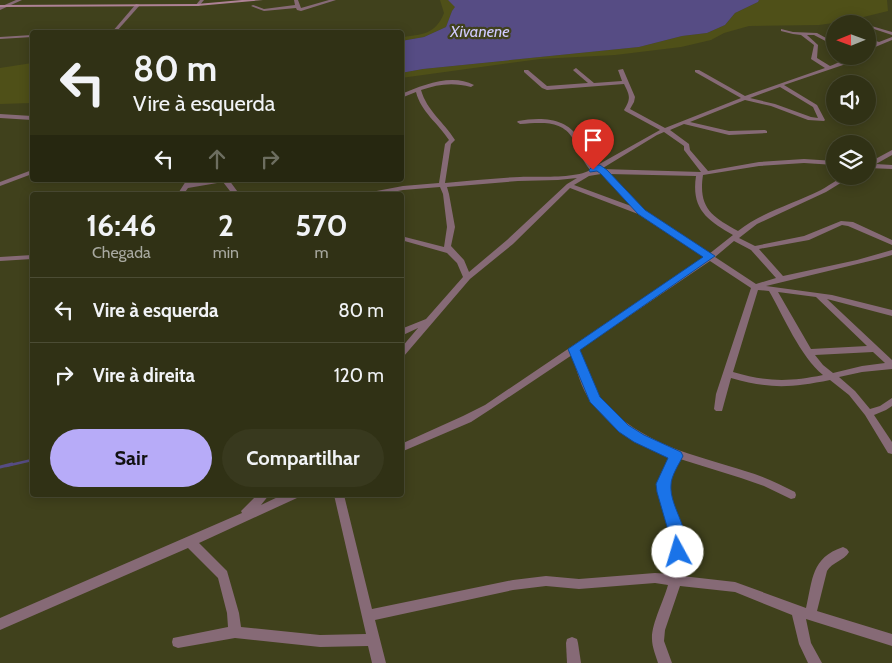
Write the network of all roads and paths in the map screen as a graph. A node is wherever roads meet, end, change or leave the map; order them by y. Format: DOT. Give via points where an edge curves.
graph roads {
  1 [pos="20,0"];
  2 [pos="261,0"];
  3 [pos="296,0"];
  4 [pos="334,0"];
  5 [pos="199,2"];
  6 [pos="2,5"];
  7 [pos="138,5"];
  8 [pos="252,6"];
  9 [pos="298,6"];
  10 [pos="876,29"];
  11 [pos="116,30"];
  12 [pos="784,30"];
  13 [pos="802,34"];
  14 [pos="892,34"];
  15 [pos="30,36"];
  16 [pos="0,38"];
  17 [pos="892,38"];
  18 [pos="826,40"];
  19 [pos="876,42"];
  20 [pos="880,44"];
  21 [pos="876,46"];
  22 [pos="835,65"];
  23 [pos="829,68"];
  24 [pos="576,70"];
  25 [pos="621,70"];
  26 [pos="526,71"];
  27 [pos="697,71"];
  28 [pos="624,82"];
  29 [pos="471,85"];
  30 [pos="593,85"];
  31 [pos="780,85"];
  32 [pos="418,89"];
  33 [pos="404,95"];
  34 [pos="746,98"];
  35 [pos="0,116"];
  36 [pos="30,118"];
  37 [pos="520,122"];
  38 [pos="686,123"];
  39 [pos="665,130"];
  40 [pos="765,132"];
  41 [pos="892,152"];
  42 [pos="876,161"];
  43 [pos="826,162"];
  44 [pos="876,166"];
  45 [pos="892,167"];
  46 [pos="595,168"];
  47 [pos="604,172"];
  48 [pos="30,173"];
  49 [pos="703,173"];
  50 [pos="586,174"];
  51 [pos="226,182"];
  52 [pos="0,184"];
  53 [pos="569,185"];
  54 [pos="834,185"];
  55 [pos="442,186"];
  56 [pos="234,192"];
  57 [pos="380,192"];
  58 [pos="641,212"];
  59 [pos="736,236"];
  60 [pos="404,239"];
  61 [pos="892,243"];
  62 [pos="754,248"];
  63 [pos="450,251"];
  64 [pos="892,252"];
  65 [pos="710,256"];
  66 [pos="30,257"];
  67 [pos="0,260"];
  68 [pos="468,277"];
  69 [pos="780,278"];
  70 [pos="755,287"];
  71 [pos="773,291"];
  72 [pos="818,295"];
  73 [pos="892,313"];
  74 [pos="430,319"];
  75 [pos="404,332"];
  76 [pos="574,349"];
  77 [pos="874,349"];
  78 [pos="404,350"];
  79 [pos="808,352"];
  80 [pos="892,366"];
  81 [pos="728,374"];
  82 [pos="831,377"];
  83 [pos="892,401"];
  84 [pos="719,409"];
  85 [pos="868,413"];
  86 [pos="887,436"];
  87 [pos="404,447"];
  88 [pos="892,450"];
  89 [pos="676,456"];
  90 [pos="790,495"];
  91 [pos="262,497"];
  92 [pos="287,497"];
  93 [pos="339,497"];
  94 [pos="239,518"];
  95 [pos="190,542"];
  96 [pos="843,552"];
  97 [pos="676,581"];
  98 [pos="798,611"];
  99 [pos="810,615"];
  100 [pos="368,616"];
  101 [pos="0,624"];
  102 [pos="234,632"];
  103 [pos="374,640"];
  104 [pos="892,640"];
  105 [pos="178,642"];
  106 [pos="572,643"];
  107 [pos="379,663"];
  108 [pos="574,663"];
  109 [pos="665,663"];
  110 [pos="815,663"];
  1 -- 6 [label="street"];
  2 -- 5 [label="main road"];
  3 -- 9 [label="street"];
  4 -- 9 [label="street" via="304,10 299,10"];
  5 -- 7 [label="main road"];
  6 -- 7 [label="main road"];
  7 -- 11 [label="street"];
  8 -- 9 [label="street" via="264,10"];
  10 -- 14 [label="street"];
  12 -- 13 [label="street"];
  13 -- 18 [label="street" via="814,34"];
  13 -- 23 [label="street" via="816,45 814,59"];
  15 -- 16 [label="street"];
  17 -- 20 [label="street"];
  19 -- 20 [label="street"];
  20 -- 21 [label="street"];
  22 -- 23 [label="street"];
  23 -- 31 [label="street"];
  24 -- 30 [label="street"];
  25 -- 28 [label="street"];
  26 -- 30 [label="street" via="544,88"];
  27 -- 34 [label="street"];
  28 -- 30 [label="street"];
  28 -- 39 [label="street" via="632,99 627,110"];
  29 -- 32 [label="street" via="458,81"];
  31 -- 34 [label="street"];
  31 -- 34 [label="street" via="815,106 822,120"];
  32 -- 33 [label="street"];
  32 -- 55 [label="street" via="429,114 446,129 452,140 448,144"];
  34 -- 38 [label="street"];
  35 -- 36 [label="street"];
  37 -- 46 [label="street" via="561,124 575,138 581,153"];
  38 -- 39 [label="street"];
  38 -- 40 [label="street" via="729,133"];
  39 -- 46 [label="street"];
  39 -- 49 [label="street" via="687,146"];
  41 -- 42 [label="street"];
  43 -- 49 [label="street" via="759,164"];
  44 -- 45 [label="street"];
  46 -- 47 [label="street"];
  46 -- 50 [label="street"];
  47 -- 49 [label="street"];
  47 -- 50 [label="street"];
  47 -- 58 [label="street"];
  48 -- 52 [label="street"];
  49 -- 59 [label="street" via="698,198 700,206"];
  50 -- 53 [label="street"];
  50 -- 55 [label="street"];
  51 -- 56 [label="street"];
  53 -- 58 [label="street"];
  53 -- 68 [label="street"];
  54 -- 59 [label="street" via="754,222"];
  55 -- 57 [label="street"];
  55 -- 63 [label="street" via="451,227 447,246"];
  58 -- 65 [label="street"];
  59 -- 62 [label="street"];
  59 -- 65 [label="street"];
  60 -- 63 [label="street"];
  61 -- 62 [label="street" via="841,223 806,238"];
  62 -- 69 [label="street"];
  63 -- 68 [label="street" via="461,262"];
  64 -- 69 [label="street"];
  65 -- 70 [label="street"];
  65 -- 76 [label="street"];
  66 -- 67 [label="street"];
  68 -- 74 [label="street"];
  69 -- 70 [label="street"];
  70 -- 71 [label="street"];
  70 -- 81 [label="street"];
  71 -- 72 [label="street"];
  71 -- 79 [label="street"];
  72 -- 73 [label="street"];
  72 -- 77 [label="street"];
  74 -- 75 [label="street"];
  74 -- 78 [label="street"];
  76 -- 87 [label="street" via="488,407"];
  76 -- 89 [label="street" via="594,399 624,429"];
  77 -- 79 [label="street"];
  77 -- 80 [label="street"];
  79 -- 82 [label="street"];
  80 -- 82 [label="street" via="865,368"];
  81 -- 82 [label="street" via="773,384"];
  81 -- 84 [label="street"];
  82 -- 85 [label="street" via="852,393"];
  83 -- 85 [label="street"];
  85 -- 86 [label="street"];
  86 -- 88 [label="street"];
  89 -- 90 [label="street" via="749,476"];
  89 -- 97 [label="street" via="663,484 678,537"];
  91 -- 94 [label="street"];
  92 -- 94 [label="street"];
  93 -- 100 [label="street"];
  94 -- 95 [label="street"];
  95 -- 101 [label="street"];
  95 -- 102 [label="street" via="223,575"];
  96 -- 99 [label="street" via="821,569"];
  97 -- 98 [label="street" via="736,588"];
  97 -- 100 [label="street" via="636,578 579,584 546,581 493,588"];
  97 -- 109 [label="street" via="659,630 658,641"];
  98 -- 99 [label="street"];
  98 -- 110 [label="street" via="805,644"];
  99 -- 104 [label="street"];
  100 -- 103 [label="street"];
  102 -- 103 [label="street" via="320,641"];
  102 -- 105 [label="street"];
  103 -- 107 [label="street"];
  106 -- 108 [label="street"];
}
